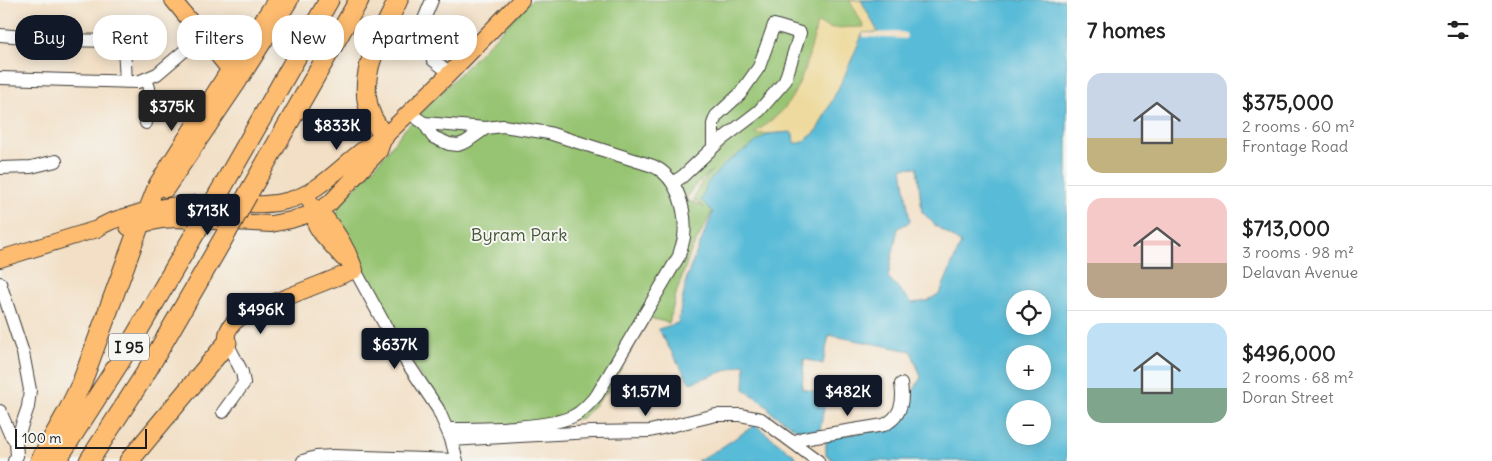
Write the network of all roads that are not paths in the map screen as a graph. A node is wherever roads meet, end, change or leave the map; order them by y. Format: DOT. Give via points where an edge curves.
graph roads {
  1 [pos="174,0"];
  2 [pos="276,0"];
  3 [pos="290,0"];
  4 [pos="328,0"];
  5 [pos="359,0"];
  6 [pos="398,0"];
  7 [pos="432,0"];
  8 [pos="521,0"];
  9 [pos="186,15"];
  10 [pos="0,35"];
  11 [pos="177,57"];
  12 [pos="220,60"];
  13 [pos="450,73"];
  14 [pos="233,77"];
  15 [pos="0,78"];
  16 [pos="146,79"];
  17 [pos="126,82"];
  18 [pos="409,113"];
  19 [pos="146,123"];
  20 [pos="424,123"];
  21 [pos="486,128"];
  22 [pos="384,136"];
  23 [pos="713,147"];
  24 [pos="56,161"];
  25 [pos="184,164"];
  26 [pos="0,168"];
  27 [pos="673,182"];
  28 [pos="305,194"];
  29 [pos="196,203"];
  30 [pos="316,212"];
  31 [pos="144,217"];
  32 [pos="0,259"];
  33 [pos="355,270"];
  34 [pos="0,283"];
  35 [pos="227,344"];
  36 [pos="901,384"];
  37 [pos="0,411"];
  38 [pos="223,412"];
  39 [pos="449,434"];
  40 [pos="16,442"];
  41 [pos="793,442"];
  42 [pos="457,460"];
  43 [pos="14,461"];
  44 [pos="40,461"];
  45 [pos="56,461"];
  46 [pos="89,461"];
  47 [pos="129,461"];
  48 [pos="303,461"];
  49 [pos="818,461"];
  1 -- 9 [label="main road"];
  2 -- 14 [label="main road"];
  3 -- 14 [label="main road"];
  4 -- 45 [label="highway, I 95, bridge" via="125,354"];
  5 -- 46 [label="highway, I 95, bridge" via="145,374"];
  6 -- 22 [label="highway" via="371,60 367,77 369,106"];
  7 -- 13 [label="street" via="420,29 433,60"];
  8 -- 13 [label="main road"];
  10 -- 17 [label="street" via="119,42 124,51"];
  11 -- 16 [label="street"];
  12 -- 14 [label="main road"];
  13 -- 18 [label="main road"];
  14 -- 25 [label="main road"];
  14 -- 31 [label="main road" via="157,184"];
  15 -- 17 [label="street"];
  16 -- 17 [label="street"];
  16 -- 19 [label="street"];
  18 -- 20 [label="street"];
  18 -- 22 [label="main road"];
  20 -- 21 [label="street"];
  20 -- 21 [label="street" via="433,136 458,145"];
  21 -- 27 [label="street" via="503,126 578,141 653,166"];
  22 -- 28 [label="main road" via="371,143 319,188"];
  22 -- 30 [label="main road" via="379,151 330,203"];
  23 -- 23 [label="street" via="759,111 785,81 800,33 774,25 759,68 740,94 716,116"];
  23 -- 27 [label="street"];
  24 -- 26 [label="street" via="31,167"];
  25 -- 29 [label="main road" via="180,180"];
  25 -- 31 [label="main road"];
  27 -- 39 [label="street" via="684,227 679,256 591,402 577,414 557,421"];
  28 -- 29 [label="main road" via="265,205"];
  28 -- 30 [label="main road"];
  29 -- 31 [label="main road" via="179,204"];
  30 -- 31 [label="main road" via="271,224"];
  30 -- 33 [label="main road" via="316,225 321,234"];
  31 -- 32 [label="main road" via="111,231 96,229"];
  31 -- 44 [label="highway" via="82,382"];
  33 -- 35 [label="main road" via="272,303"];
  33 -- 39 [label="street" via="398,349 432,398"];
  34 -- 40 [label="street" via="23,353 30,390 25,419"];
  35 -- 38 [label="street" via="244,382"];
  35 -- 47 [label="highway"];
  36 -- 41 [label="street" via="902,404 890,422"];
  37 -- 40 [label="street"];
  39 -- 41 [label="street" via="650,431 723,414 761,419"];
  39 -- 42 [label="street"];
  40 -- 43 [label="street"];
  41 -- 49 [label="street"];
  42 -- 48 [label="street" via="333,456"];
}
